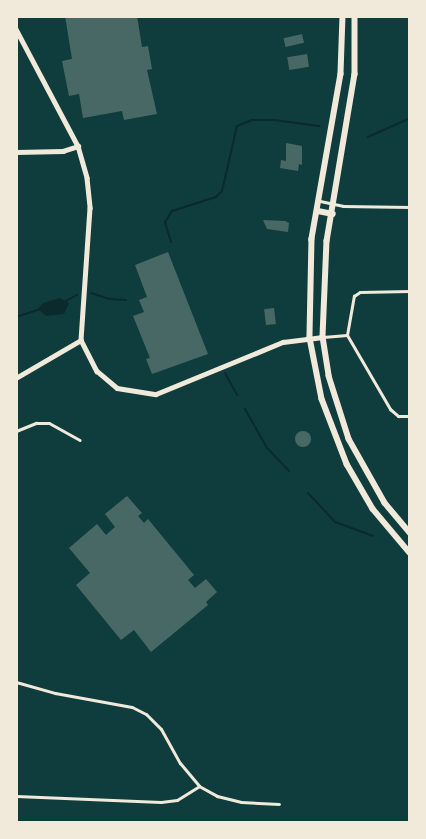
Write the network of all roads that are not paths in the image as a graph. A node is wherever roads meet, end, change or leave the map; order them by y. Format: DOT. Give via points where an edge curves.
graph roads {
  1 [pos="343,16"];
  2 [pos="355,16"];
  3 [pos="16,29"];
  4 [pos="78,146"];
  5 [pos="16,152"];
  6 [pos="320,201"];
  7 [pos="334,204"];
  8 [pos="410,207"];
  9 [pos="318,211"];
  10 [pos="332,214"];
  11 [pos="410,292"];
  12 [pos="346,335"];
  13 [pos="323,337"];
  14 [pos="310,338"];
  15 [pos="81,340"];
  16 [pos="16,378"];
  17 [pos="410,416"];
  18 [pos="16,431"];
  19 [pos="80,440"];
  20 [pos="410,533"];
  21 [pos="410,553"];
  22 [pos="16,682"];
  23 [pos="199,786"];
  24 [pos="16,796"];
  25 [pos="280,804"];
  1 -- 6 [label="highway" via="341,74"];
  2 -- 7 [label="highway" via="355,74"];
  3 -- 4 [label="street"];
  4 -- 5 [label="street" via="63,151"];
  4 -- 15 [label="street" via="87,178 90,208"];
  6 -- 7 [label="street"];
  6 -- 9 [label="highway"];
  7 -- 8 [label="street"];
  7 -- 10 [label="highway"];
  9 -- 10 [label="highway"];
  9 -- 14 [label="highway" via="312,239"];
  10 -- 13 [label="highway" via="323,286"];
  11 -- 12 [label="street" via="360,292 350,303"];
  12 -- 13 [label="street"];
  12 -- 17 [label="street" via="390,409 398,416"];
  13 -- 14 [label="street"];
  13 -- 20 [label="highway" via="329,376 349,439 385,504"];
  14 -- 15 [label="street" via="283,342 172,389 146,394 123,390 107,380 86,354"];
  14 -- 21 [label="highway" via="322,399 347,464 374,509"];
  15 -- 16 [label="street"];
  18 -- 19 [label="street" via="36,423 48,423"];
  22 -- 23 [label="street" via="55,693 132,707 146,714 162,729 180,763"];
  23 -- 24 [label="street" via="177,800 161,802"];
  23 -- 25 [label="street" via="217,796 241,802"];
}
